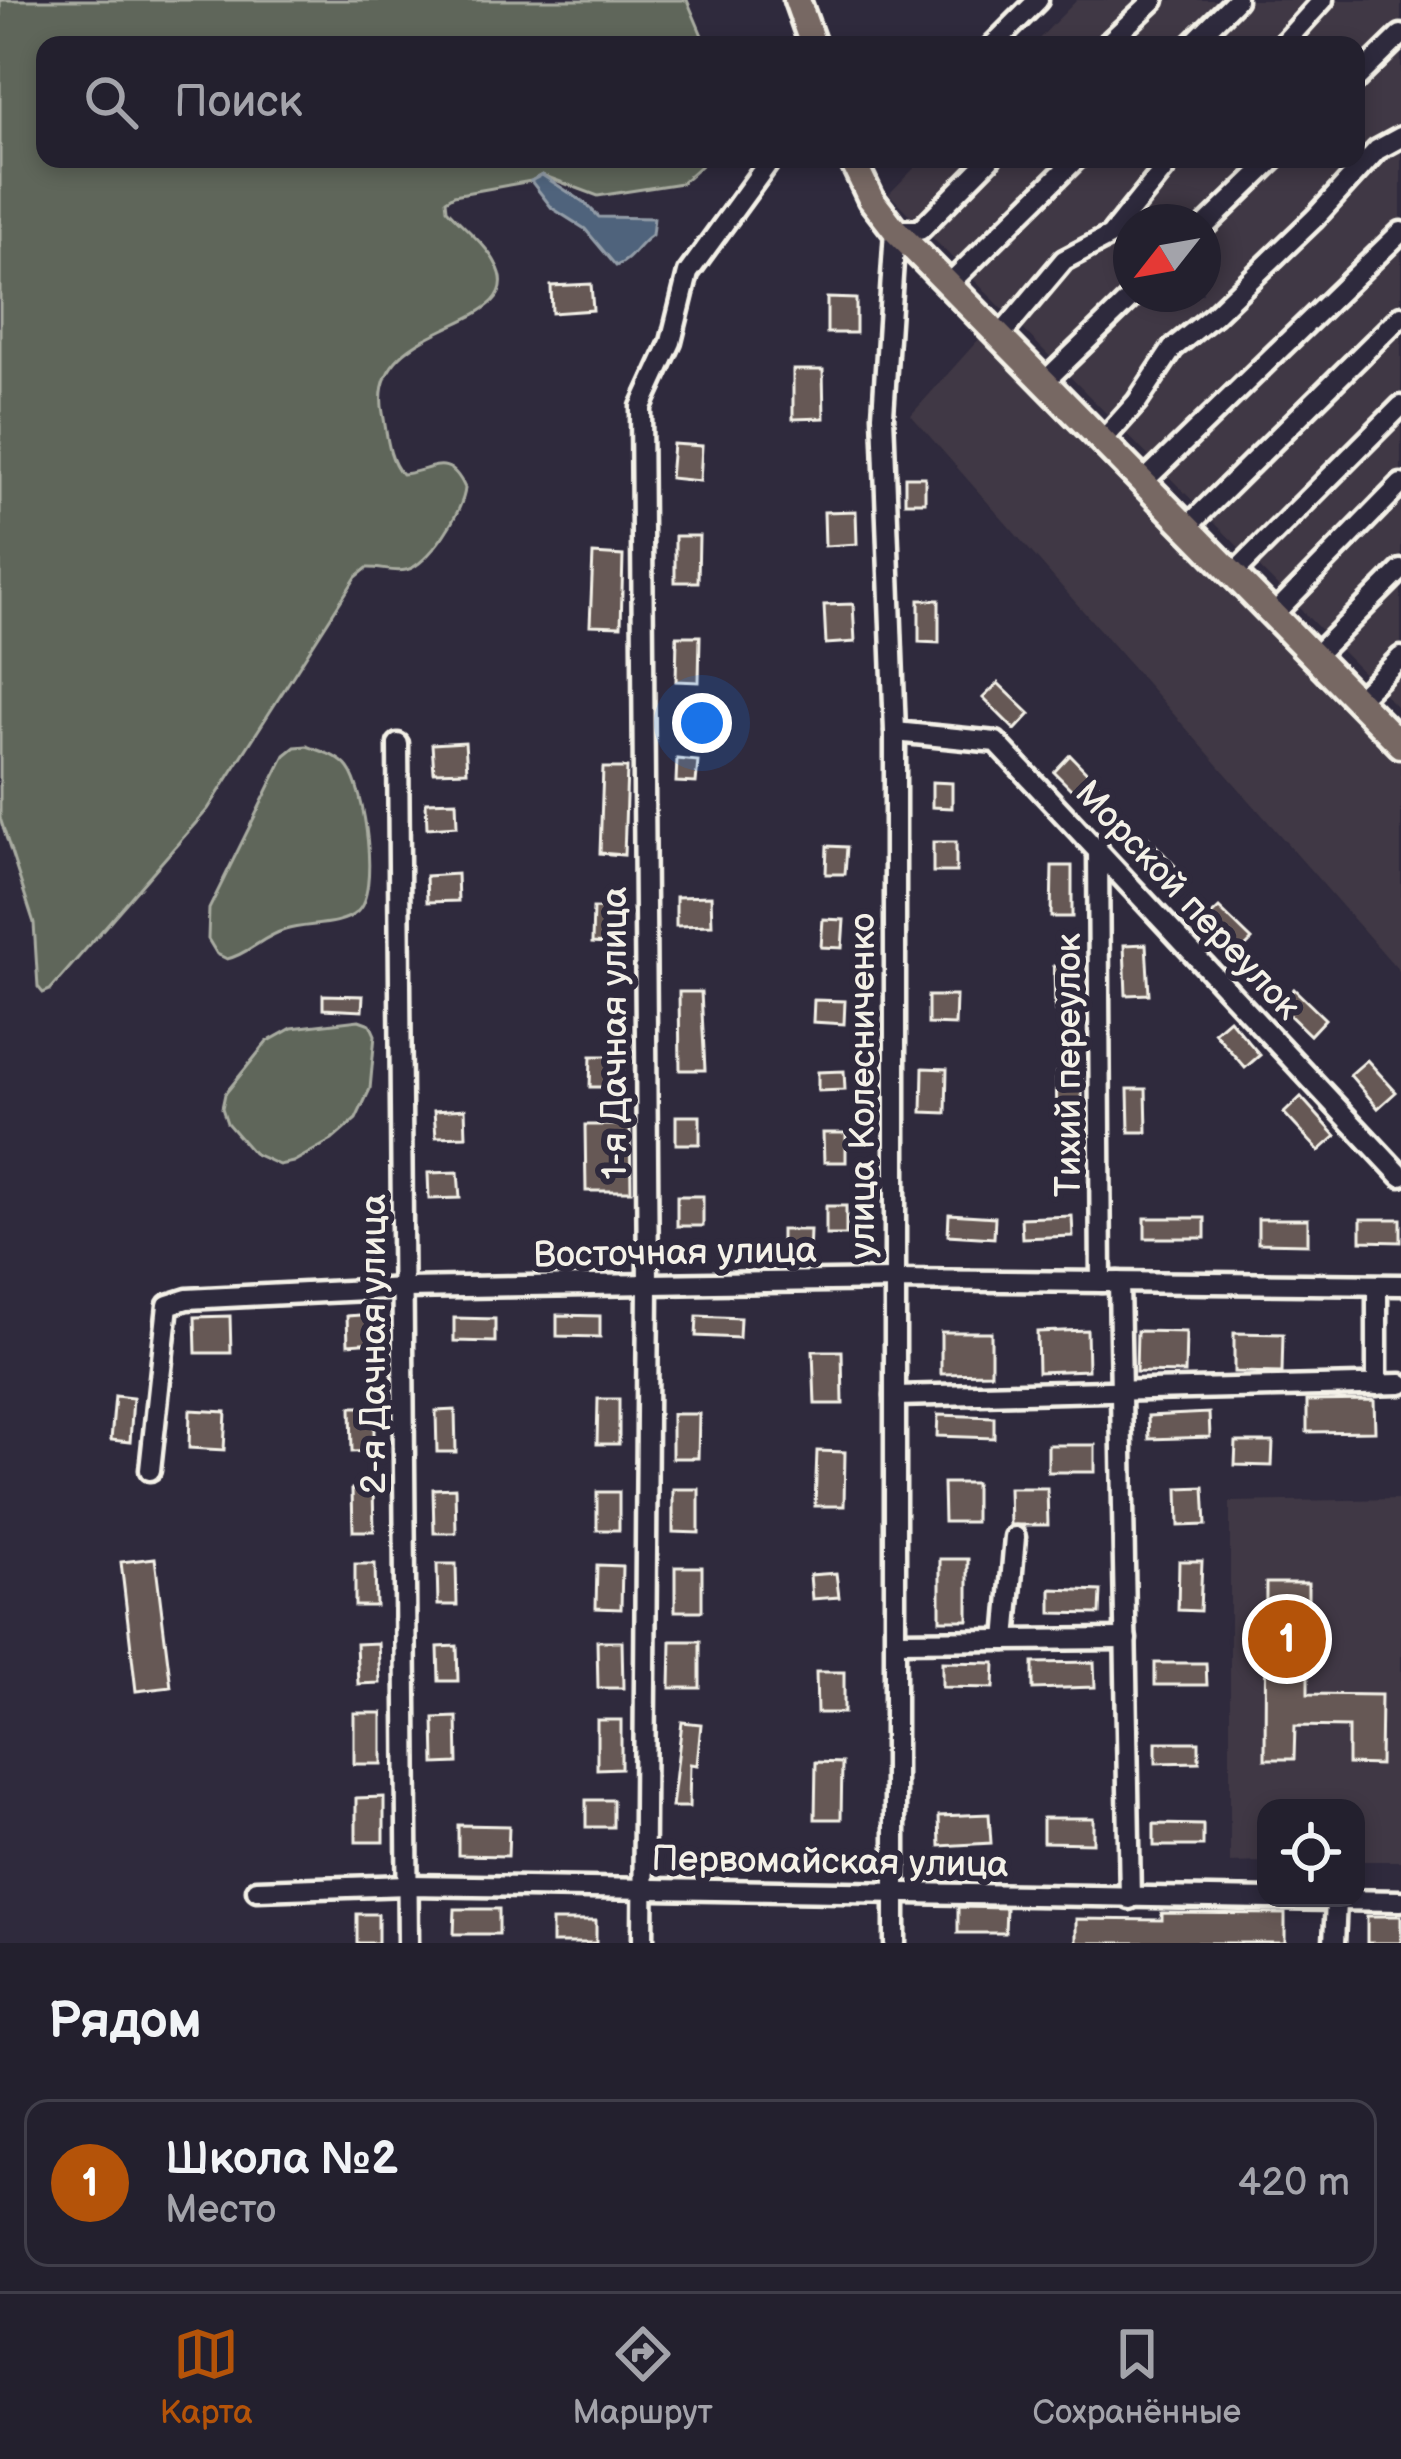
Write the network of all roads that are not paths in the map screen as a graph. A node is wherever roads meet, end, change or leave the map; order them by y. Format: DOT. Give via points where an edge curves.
graph roads {
  1 [pos="797,0"];
  2 [pos="1037,0"];
  3 [pos="1154,0"];
  4 [pos="1236,0"];
  5 [pos="1323,0"];
  6 [pos="1401,35"];
  7 [pos="810,36"];
  8 [pos="1002,36"];
  9 [pos="1116,36"];
  10 [pos="1200,36"];
  11 [pos="1290,36"];
  12 [pos="1365,70"];
  13 [pos="1401,137"];
  14 [pos="1365,163"];
  15 [pos="764,168"];
  16 [pos="856,168"];
  17 [pos="981,168"];
  18 [pos="1067,168"];
  19 [pos="1165,168"];
  20 [pos="1265,168"];
  21 [pos="1360,168"];
  22 [pos="1221,211"];
  23 [pos="895,230"];
  24 [pos="1401,232"];
  25 [pos="949,284"];
  26 [pos="1116,312"];
  27 [pos="1401,316"];
  28 [pos="1000,336"];
  29 [pos="1044,382"];
  30 [pos="1401,406"];
  31 [pos="1102,441"];
  32 [pos="1143,482"];
  33 [pos="1401,484"];
  34 [pos="1187,527"];
  35 [pos="1401,571"];
  36 [pos="1233,574"];
  37 [pos="1273,615"];
  38 [pos="1314,657"];
  39 [pos="1401,657"];
  40 [pos="1357,700"];
  41 [pos="896,732"];
  42 [pos="1399,740"];
  43 [pos="398,744"];
  44 [pos="1098,848"];
  45 [pos="1401,1176"];
  46 [pos="893,1280"];
  47 [pos="1110,1282"];
  48 [pos="648,1285"];
  49 [pos="1401,1285"];
  50 [pos="1378,1286"];
  51 [pos="405,1288"];
  52 [pos="1401,1384"];
  53 [pos="1377,1385"];
  54 [pos="1122,1391"];
  55 [pos="896,1396"];
  56 [pos="150,1470"];
  57 [pos="1015,1537"];
  58 [pos="1126,1639"];
  59 [pos="1006,1640"];
  60 [pos="897,1641"];
  61 [pos="408,1885"];
  62 [pos="257,1889"];
  63 [pos="643,1891"];
  64 [pos="895,1891"];
  65 [pos="1130,1899"];
  66 [pos="1257,1900"];
  67 [pos="1365,1900"];
  68 [pos="1401,1901"];
  69 [pos="1336,1907"];
  70 [pos="408,1943"];
  71 [pos="644,1943"];
  72 [pos="895,1943"];
  73 [pos="1334,1943"];
  1 -- 7 [label="main road"];
  2 -- 8 [label="street"];
  3 -- 9 [label="street"];
  4 -- 10 [label="street"];
  5 -- 11 [label="street"];
  6 -- 12 [label="street"];
  13 -- 14 [label="street"];
  15 -- 48 [label="street, 1-я Дачная улица" via="688,273 671,342 641,407"];
  16 -- 23 [label="main road"];
  17 -- 23 [label="street" via="920,230"];
  18 -- 25 [label="street"];
  19 -- 28 [label="street" via="1110,236 1064,260"];
  20 -- 22 [label="street"];
  21 -- 31 [label="street" via="1173,347"];
  23 -- 25 [label="main road"];
  23 -- 41 [label="street, улица Колесниченко" via="883,415"];
  24 -- 32 [label="street"];
  25 -- 28 [label="main road"];
  26 -- 29 [label="street"];
  27 -- 34 [label="street"];
  28 -- 29 [label="main road"];
  29 -- 31 [label="main road"];
  30 -- 36 [label="street"];
  31 -- 32 [label="main road"];
  32 -- 34 [label="main road"];
  33 -- 37 [label="street"];
  34 -- 36 [label="main road"];
  35 -- 38 [label="street"];
  36 -- 37 [label="main road"];
  37 -- 38 [label="main road"];
  38 -- 40 [label="main road"];
  39 -- 40 [label="street"];
  40 -- 42 [label="main road"];
  41 -- 44 [label="street, Морской переулок" via="996,742"];
  41 -- 46 [label="street, улица Колесниченко"];
  43 -- 51 [label="street, 2-я Дачная улица"];
  44 -- 45 [label="street, Морской переулок"];
  44 -- 47 [label="street, Тихий переулок"];
  46 -- 47 [label="street, Восточная улица"];
  46 -- 48 [label="street, Восточная улица"];
  46 -- 55 [label="street, улица Колесниченко"];
  47 -- 50 [label="street, Восточная улица"];
  47 -- 54 [label="street, Тихий переулок"];
  48 -- 51 [label="street, Восточная улица"];
  48 -- 63 [label="street, 1-я Дачная улица"];
  49 -- 50 [label="street, Восточная улица"];
  50 -- 53 [label="street"];
  51 -- 56 [label="street, Восточная улица" via="168,1306"];
  51 -- 61 [label="street, 2-я Дачная улица"];
  52 -- 53 [label="street"];
  53 -- 54 [label="street"];
  54 -- 55 [label="street"];
  54 -- 58 [label="street, Тихий переулок"];
  55 -- 60 [label="street, улица Колесниченко"];
  57 -- 59 [label="street"];
  58 -- 59 [label="street"];
  58 -- 65 [label="street, Тихий переулок"];
  59 -- 60 [label="street"];
  60 -- 64 [label="street, улица Колесниченко"];
  61 -- 62 [label="street, Первомайская улица"];
  61 -- 63 [label="street, Первомайская улица"];
  61 -- 70 [label="street, 2-я Дачная улица"];
  63 -- 64 [label="street, Первомайская улица"];
  63 -- 71 [label="street, 1-я Дачная улица"];
  64 -- 65 [label="street, Первомайская улица"];
  64 -- 72 [label="street, улица Колесниченко"];
  65 -- 66 [label="street, Первомайская улица"];
  67 -- 68 [label="street, Первомайская улица"];
  69 -- 73 [label="street"];
}
